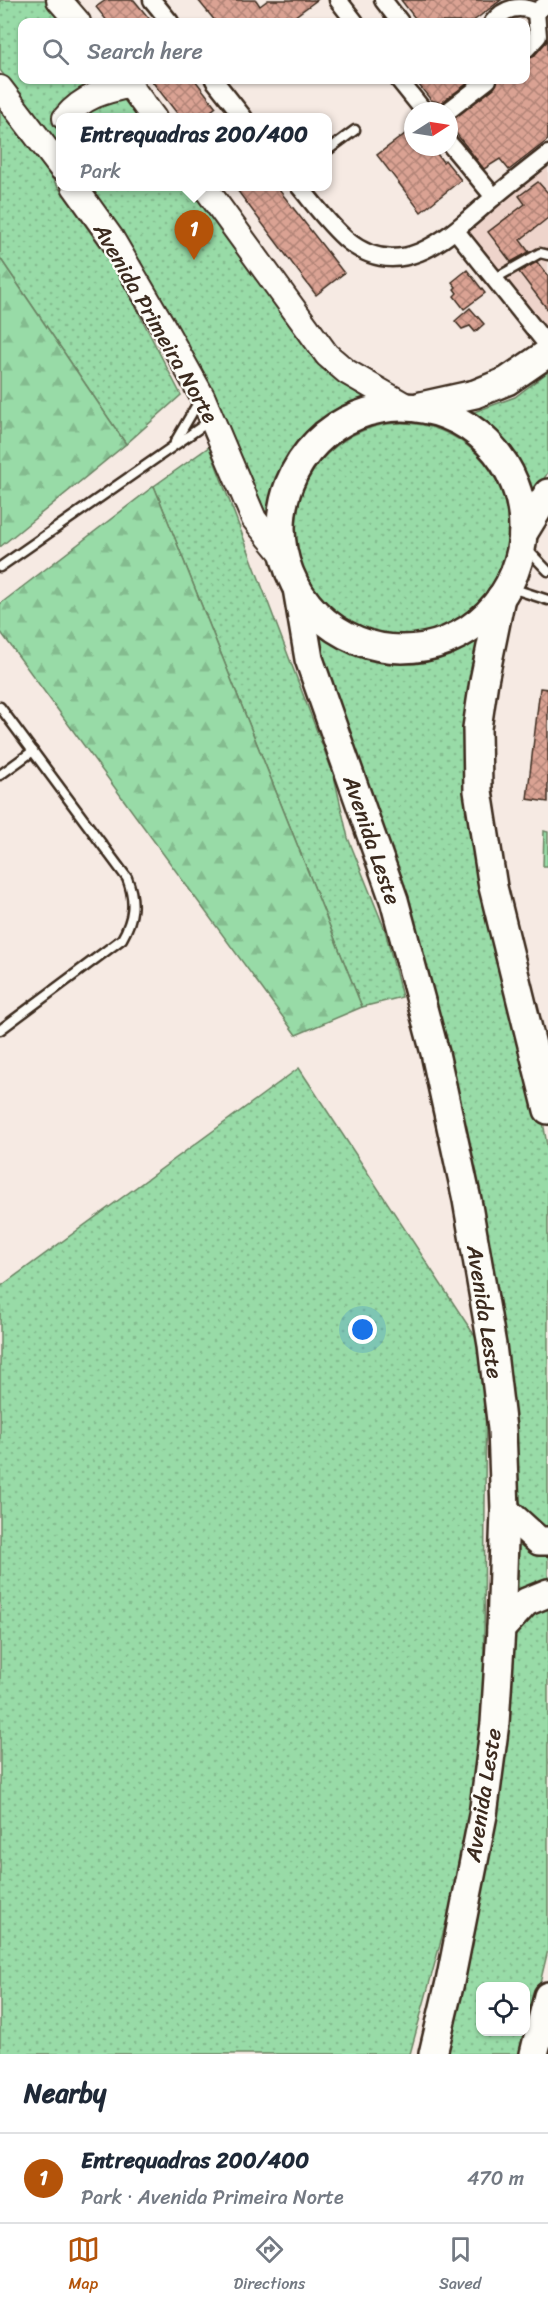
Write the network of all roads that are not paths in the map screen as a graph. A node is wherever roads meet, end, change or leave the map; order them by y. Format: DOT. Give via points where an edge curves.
graph roads {
  1 [pos="59,0"];
  2 [pos="152,0"];
  3 [pos="338,0"];
  4 [pos="383,0"];
  5 [pos="542,7"];
  6 [pos="75,18"];
  7 [pos="167,18"];
  8 [pos="353,18"];
  9 [pos="397,18"];
  10 [pos="497,18"];
  11 [pos="530,44"];
  12 [pos="122,84"];
  13 [pos="129,84"];
  14 [pos="217,84"];
  15 [pos="402,84"];
  16 [pos="483,84"];
  17 [pos="0,88"];
  18 [pos="417,102"];
  19 [pos="458,103"];
  20 [pos="68,113"];
  21 [pos="151,113"];
  22 [pos="241,113"];
  23 [pos="355,130"];
  24 [pos="332,146"];
  25 [pos="458,154"];
  26 [pos="548,154"];
  27 [pos="55,160"];
  28 [pos="78,191"];
  29 [pos="208,191"];
  30 [pos="303,191"];
  31 [pos="494,197"];
  32 [pos="456,231"];
  33 [pos="548,255"];
  34 [pos="494,279"];
  35 [pos="548,346"];
  36 [pos="548,353"];
  37 [pos="202,396"];
  38 [pos="412,406"];
  39 [pos="213,419"];
  40 [pos="174,445"];
  41 [pos="548,493"];
  42 [pos="522,539"];
  43 [pos="285,557"];
  44 [pos="0,567"];
  45 [pos="548,571"];
  46 [pos="297,588"];
  47 [pos="504,592"];
  48 [pos="548,600"];
  49 [pos="0,707"];
  50 [pos="33,751"];
  51 [pos="0,775"];
  52 [pos="0,1030"];
  53 [pos="548,1110"];
  54 [pos="505,1510"];
  55 [pos="548,1541"];
  56 [pos="548,1593"];
  57 [pos="501,1629"];
  58 [pos="548,1996"];
  59 [pos="433,2054"];
  60 [pos="534,2054"];
  1 -- 6 [label="main road"];
  2 -- 7 [label="street"];
  3 -- 8 [label="street"];
  4 -- 9 [label="street"];
  5 -- 10 [label="street" via="506,10"];
  5 -- 11 [label="street" via="538,36"];
  12 -- 20 [label="main road" via="85,98"];
  13 -- 21 [label="main road"];
  14 -- 22 [label="street"];
  15 -- 18 [label="street"];
  16 -- 19 [label="street"];
  17 -- 27 [label="main road"];
  23 -- 24 [label="lane"];
  25 -- 31 [label="street"];
  26 -- 31 [label="street"];
  28 -- 37 [label="main road, Avenida Primeira Norte" via="112,239"];
  29 -- 38 [label="main road" via="327,355 346,372"];
  30 -- 32 [label="street" via="348,241 370,253 405,257"];
  31 -- 32 [label="street"];
  32 -- 34 [label="street"];
  33 -- 34 [label="lane" via="540,253"];
  34 -- 35 [label="street"];
  36 -- 38 [label="main road" via="507,381 475,394"];
  37 -- 39 [label="main road, Avenida Primeira Norte"];
  37 -- 40 [label="lane"];
  38 -- 42 [label="main road" via="452,417 483,437 505,465 519,498"];
  38 -- 43 [label="main road" via="369,410 335,426 308,451 289,483 281,520"];
  39 -- 40 [label="lane"];
  39 -- 43 [label="main road, Avenida Primeira Norte" via="254,519"];
  40 -- 44 [label="lane"];
  41 -- 42 [label="main road"];
  42 -- 45 [label="lane"];
  42 -- 47 [label="main road" via="517,566"];
  43 -- 46 [label="main road"];
  46 -- 47 [label="main road" via="318,615 346,636 379,647 414,649 448,640 477,623"];
  46 -- 54 [label="main road, Avenida Leste" via="309,659 394,900 435,1053 467,1200 492,1345 502,1429"];
  47 -- 48 [label="lane"];
  47 -- 53 [label="main road" via="477,728 478,791 493,887"];
  49 -- 50 [label="lane"];
  50 -- 51 [label="lane"];
  50 -- 52 [label="lane" via="127,878 134,909 122,939"];
  54 -- 55 [label="main road" via="539,1541"];
  54 -- 57 [label="main road, Avenida Leste"];
  56 -- 57 [label="main road" via="525,1602"];
  57 -- 59 [label="main road, Avenida Leste" via="495,1724 483,1815"];
  58 -- 60 [label="main road"];
}
